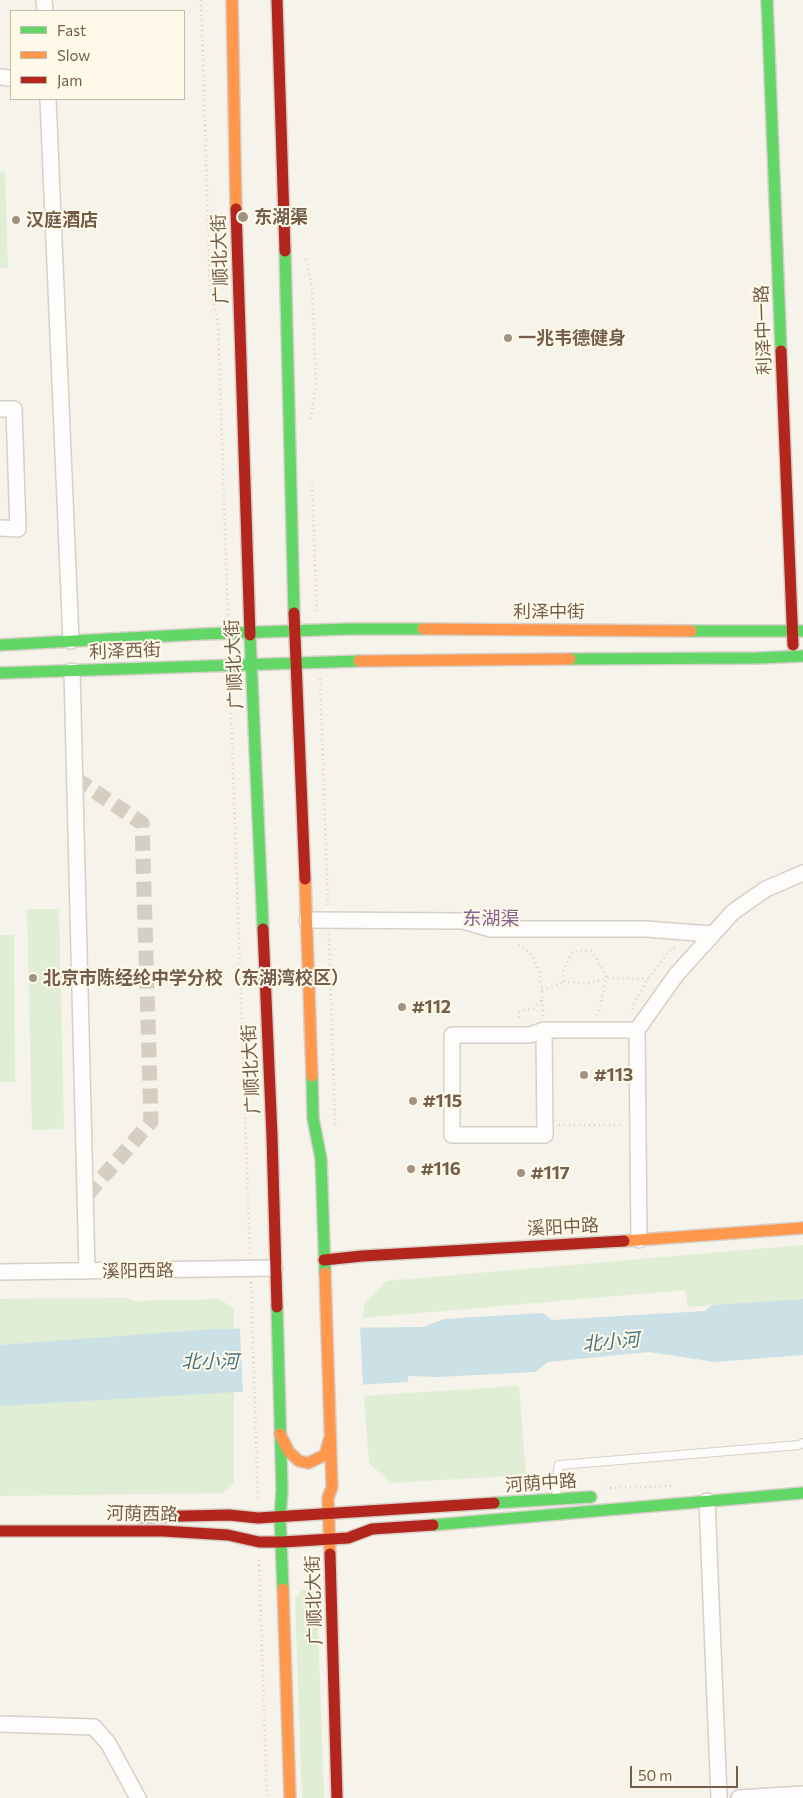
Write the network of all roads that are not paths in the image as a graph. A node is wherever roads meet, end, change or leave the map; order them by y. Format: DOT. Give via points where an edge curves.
graph roads {
  1 [pos="232,0"];
  2 [pos="277,0"];
  3 [pos="767,0"];
  4 [pos="48,100"];
  5 [pos="0,409"];
  6 [pos="0,528"];
  7 [pos="294,631"];
  8 [pos="798,631"];
  9 [pos="250,632"];
  10 [pos="71,641"];
  11 [pos="0,645"];
  12 [pos="798,657"];
  13 [pos="295,663"];
  14 [pos="252,664"];
  15 [pos="72,671"];
  16 [pos="0,674"];
  17 [pos="803,873"];
  18 [pos="307,920"];
  19 [pos="711,934"];
  20 [pos="544,1030"];
  21 [pos="637,1030"];
  22 [pos="803,1228"];
  23 [pos="639,1240"];
  24 [pos="324,1260"];
  25 [pos="275,1268"];
  26 [pos="87,1271"];
  27 [pos="0,1272"];
  28 [pos="331,1432"];
  29 [pos="280,1434"];
  30 [pos="803,1442"];
  31 [pos="803,1493"];
  32 [pos="604,1496"];
  33 [pos="557,1500"];
  34 [pos="707,1501"];
  35 [pos="329,1515"];
  36 [pos="130,1517"];
  37 [pos="280,1518"];
  38 [pos="0,1531"];
  39 [pos="330,1539"];
  40 [pos="282,1542"];
  41 [pos="0,1724"];
  42 [pos="803,1794"];
  43 [pos="138,1798"];
  44 [pos="290,1798"];
  45 [pos="338,1798"];
  46 [pos="719,1798"];
  47 [pos="738,1798"];
  1 -- 9 [label="street, 广顺北大街" via="236,229"];
  2 -- 7 [label="street"];
  3 -- 8 [label="street, 利泽中一路"];
  4 -- 10 [label="street"];
  5 -- 6 [label="street" via="14,409 18,529"];
  7 -- 8 [label="street, 利泽中街"];
  7 -- 9 [label="street, 利泽中街"];
  7 -- 13 [label="street"];
  8 -- 12 [label="street, 利泽中一路"];
  9 -- 10 [label="street, 利泽西街"];
  9 -- 14 [label="street, 广顺北大街"];
  10 -- 11 [label="street, 利泽西街"];
  12 -- 13 [label="street"];
  13 -- 14 [label="street, 利泽西街"];
  13 -- 18 [label="street"];
  14 -- 15 [label="street, 利泽西街"];
  14 -- 25 [label="street, 广顺北大街"];
  15 -- 16 [label="street, 利泽西街"];
  15 -- 26 [label="street"];
  17 -- 19 [label="street" via="766,889 733,912"];
  18 -- 19 [label="street" via="462,921 491,929 646,928"];
  18 -- 24 [label="street" via="313,1118 321,1159"];
  19 -- 21 [label="street" via="676,975"];
  20 -- 20 [label="street" via="545,1135 452,1135 452,1035 530,1035"];
  20 -- 21 [label="street"];
  21 -- 23 [label="street"];
  22 -- 23 [label="street, 溪阳中路"];
  23 -- 24 [label="street, 溪阳中路"];
  24 -- 28 [label="street, 广顺北大街"];
  25 -- 26 [label="street, 溪阳西路"];
  25 -- 29 [label="street, 广顺北大街"];
  26 -- 27 [label="street, 溪阳西路"];
  28 -- 29 [label="street" via="325,1455 308,1463 299,1461 289,1452"];
  28 -- 35 [label="street, 广顺北大街"];
  29 -- 37 [label="street, 广顺北大街"];
  30 -- 33 [label="lane" via="780,1447 559,1465"];
  31 -- 34 [label="street, 河荫中路"];
  32 -- 33 [label="street, 河荫中路"];
  33 -- 35 [label="street, 河荫中路"];
  34 -- 39 [label="street, 河荫中路" via="372,1529 348,1538"];
  34 -- 46 [label="street"];
  35 -- 37 [label="street, 河荫中路"];
  35 -- 39 [label="street, 广顺北大街"];
  36 -- 37 [label="street, 河荫西路" via="229,1515"];
  37 -- 40 [label="street, 广顺北大街"];
  38 -- 40 [label="street, 河荫西路" via="163,1531"];
  39 -- 40 [label="street, 河荫中路"];
  39 -- 45 [label="street, 广顺北大街"];
  40 -- 44 [label="street, 广顺北大街"];
  41 -- 43 [label="street" via="94,1727 108,1743"];
  42 -- 47 [label="street"];
}
